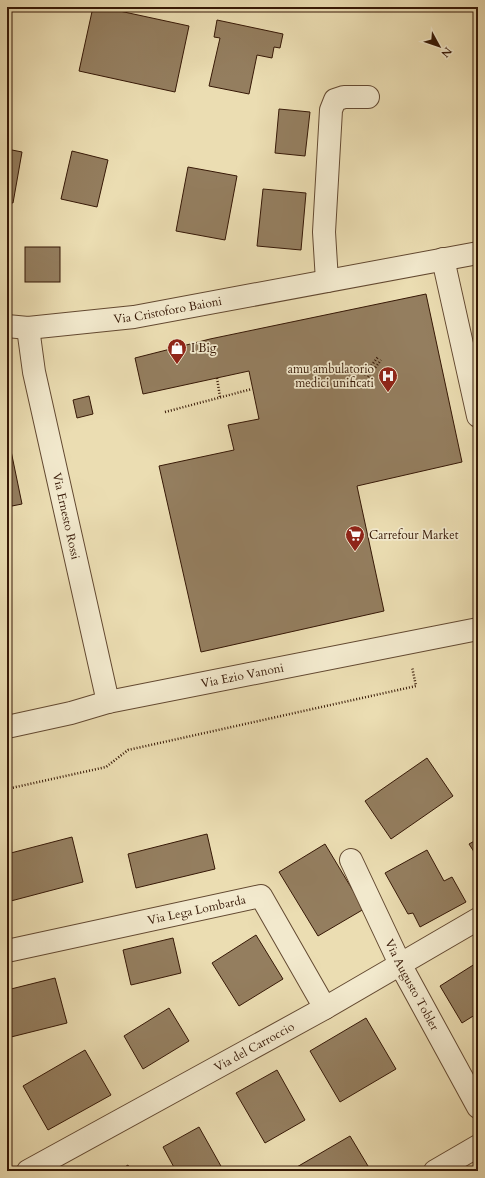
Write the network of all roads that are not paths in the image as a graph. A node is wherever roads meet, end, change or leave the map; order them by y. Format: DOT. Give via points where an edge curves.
graph roads {
  1 [pos="368,97"];
  2 [pos="478,253"];
  3 [pos="443,259"];
  4 [pos="327,281"];
  5 [pos="7,326"];
  6 [pos="28,328"];
  7 [pos="478,416"];
  8 [pos="478,629"];
  9 [pos="108,702"];
  10 [pos="7,727"];
  11 [pos="351,860"];
  12 [pos="478,919"];
  13 [pos="7,951"];
  14 [pos="400,964"];
  15 [pos="325,1008"];
  16 [pos="478,1107"];
  17 [pos="478,1146"];
  18 [pos="28,1171"];
  19 [pos="435,1171"];
  1 -- 4 [label="street" via="344,97 335,100 331,110 324,232"];
  2 -- 3 [label="street, Via Cristoforo Baioni"];
  3 -- 4 [label="street, Via Cristoforo Baioni"];
  3 -- 7 [label="street"];
  4 -- 6 [label="street, Via Cristoforo Baioni" via="134,317"];
  5 -- 6 [label="street, Via Cristoforo Baioni"];
  6 -- 9 [label="street, Via Ernesto Rossi" via="34,372"];
  8 -- 9 [label="street, Via Ezio Vanoni"];
  9 -- 10 [label="street, Via Ezio Vanoni"];
  11 -- 14 [label="street, Via Augusto Tobler"];
  12 -- 14 [label="street, Via del Carroccio"];
  13 -- 15 [label="street, Via Lega Lombarda" via="261,896"];
  14 -- 15 [label="street, Via del Carroccio"];
  14 -- 16 [label="street, Via Augusto Tobler"];
  15 -- 18 [label="street, Via del Carroccio"];
  17 -- 19 [label="street"];
}
